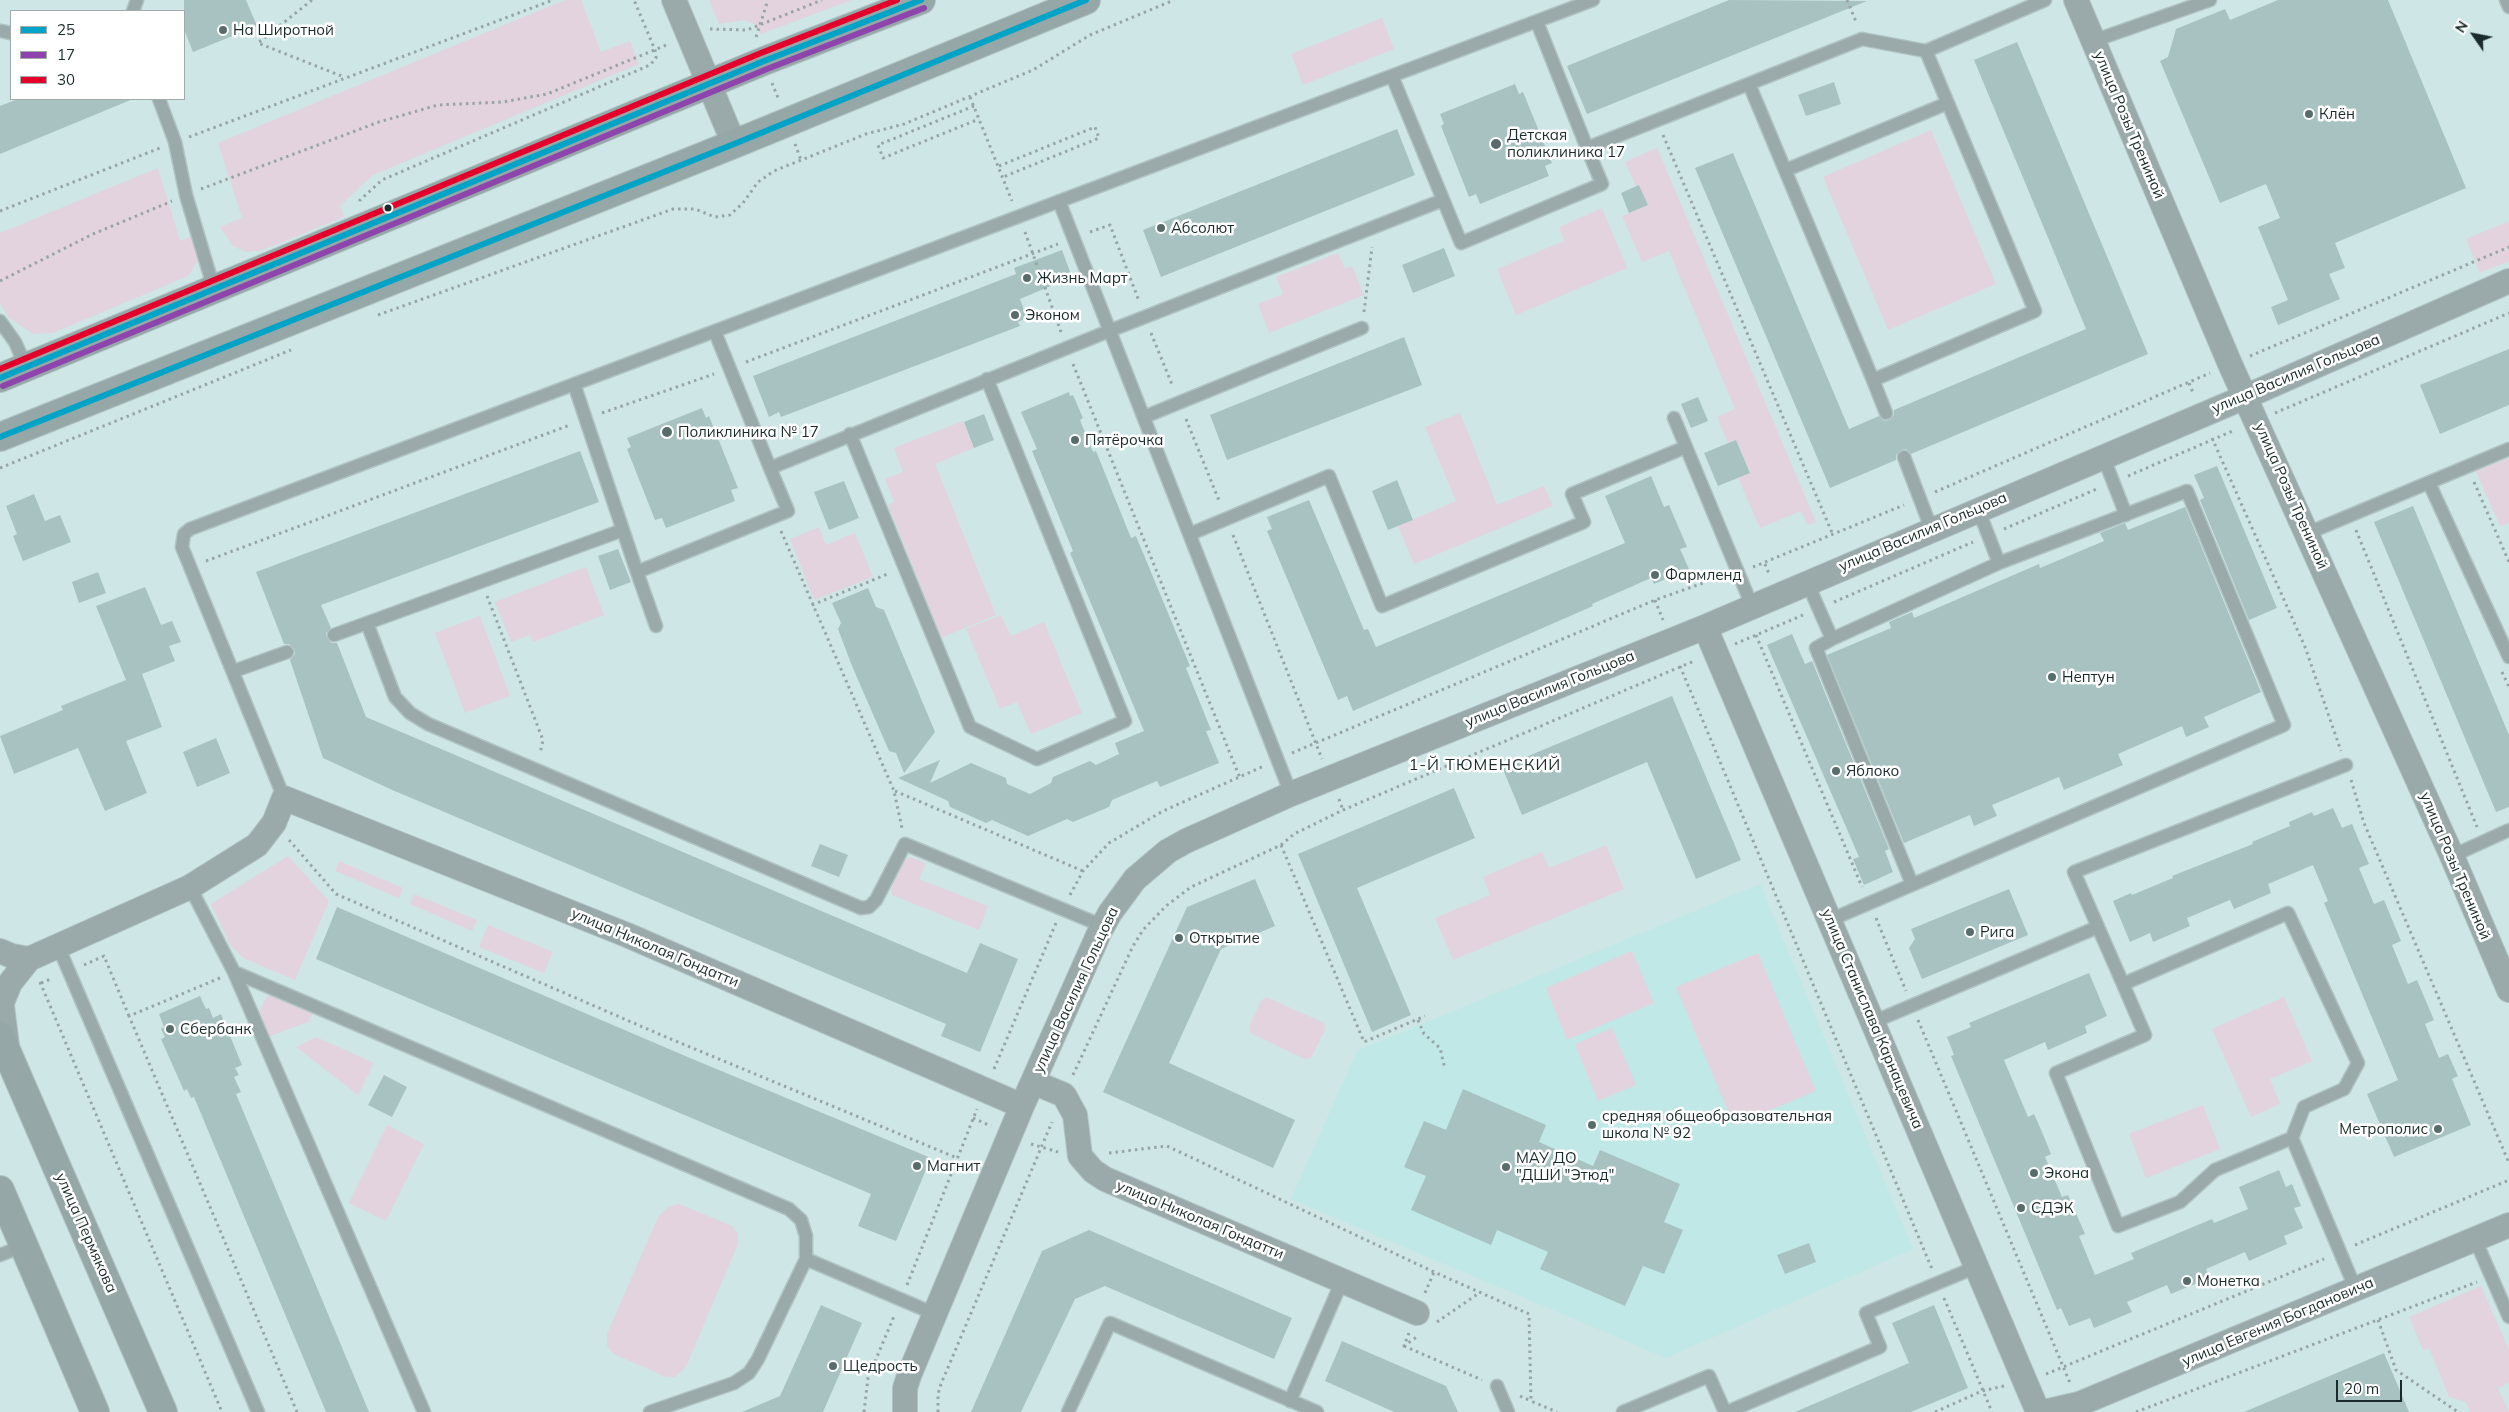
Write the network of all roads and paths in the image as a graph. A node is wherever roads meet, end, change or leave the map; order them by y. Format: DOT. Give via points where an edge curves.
graph roads {
  1 [pos="312,0"];
  2 [pos="553,0"];
  3 [pos="634,0"];
  4 [pos="674,0"];
  5 [pos="768,0"];
  6 [pos="822,0"];
  7 [pos="920,0"];
  8 [pos="1086,0"];
  9 [pos="1174,0"];
  10 [pos="1593,0"];
  11 [pos="1848,0"];
  12 [pos="2045,0"];
  13 [pos="2076,0"];
  14 [pos="2210,0"];
  15 [pos="2506,0"];
  16 [pos="2509,7"];
  17 [pos="1536,22"];
  18 [pos="760,25"];
  19 [pos="707,28"];
  20 [pos="1862,39"];
  21 [pos="2093,41"];
  22 [pos="757,44"];
  23 [pos="655,50"];
  24 [pos="1926,51"];
  25 [pos="1392,76"];
  26 [pos="345,77"];
  27 [pos="709,84"];
  28 [pos="1749,84"];
  29 [pos="970,97"];
  30 [pos="159,100"];
  31 [pos="1948,103"];
  32 [pos="974,106"];
  33 [pos="979,119"];
  34 [pos="1657,121"];
  35 [pos="175,142"];
  36 [pos="734,144"];
  37 [pos="1587,148"];
  38 [pos="999,166"];
  39 [pos="1786,170"];
  40 [pos="1003,177"];
  41 [pos="186,195"];
  42 [pos="1443,200"];
  43 [pos="1059,201"];
  44 [pos="358,202"];
  45 [pos="0,211"];
  46 [pos="1018,216"];
  47 [pos="1375,227"];
  48 [pos="1073,239"];
  49 [pos="2509,247"];
  50 [pos="1033,253"];
  51 [pos="0,281"];
  52 [pos="2509,281"];
  53 [pos="214,289"];
  54 [pos="2509,313"];
  55 [pos="1145,317"];
  56 [pos="369,318"];
  57 [pos="0,321"];
  58 [pos="1362,328"];
  59 [pos="1109,331"];
  60 [pos="715,332"];
  61 [pos="296,348"];
  62 [pos="1066,348"];
  63 [pos="2230,364"];
  64 [pos="26,367"];
  65 [pos="730,368"];
  66 [pos="0,378"];
  67 [pos="987,380"];
  68 [pos="1873,380"];
  69 [pos="574,384"];
  70 [pos="2245,397"];
  71 [pos="1180,403"];
  72 [pos="1886,413"];
  73 [pos="1144,417"];
  74 [pos="1674,418"];
  75 [pos="586,419"];
  76 [pos="2257,421"];
  77 [pos="850,434"];
  78 [pos="0,437"];
  79 [pos="1686,447"];
  80 [pos="2509,449"];
  81 [pos="2103,456"];
  82 [pos="1904,457"];
  83 [pos="0,468"];
  84 [pos="770,468"];
  85 [pos="2471,475"];
  86 [pos="2114,482"];
  87 [pos="2429,483"];
  88 [pos="1920,498"];
  89 [pos="1978,509"];
  90 [pos="2126,515"];
  91 [pos="775,516"];
  92 [pos="1226,519"];
  93 [pos="2353,524"];
  94 [pos="1931,528"];
  95 [pos="623,530"];
  96 [pos="2308,533"];
  97 [pos="1190,534"];
  98 [pos="1833,535"];
  99 [pos="1988,536"];
  100 [pos="2509,562"];
  101 [pos="1999,563"];
  102 [pos="190,567"];
  103 [pos="905,567"];
  104 [pos="1736,571"];
  105 [pos="637,572"];
  106 [pos="481,581"];
  107 [pos="1807,582"];
  108 [pos="1655,600"];
  109 [pos="812,605"];
  110 [pos="1752,606"];
  111 [pos="1819,608"];
  112 [pos="367,623"];
  113 [pos="656,626"];
  114 [pos="1705,626"];
  115 [pos="334,635"];
  116 [pos="1672,639"];
  117 [pos="1832,639"];
  118 [pos="287,652"];
  119 [pos="1715,652"];
  120 [pos="2509,657"];
  121 [pos="1680,667"];
  122 [pos="2501,669"];
  123 [pos="234,671"];
  124 [pos="2509,687"];
  125 [pos="1315,741"];
  126 [pos="1272,763"];
  127 [pos="2346,765"];
  128 [pos="536,770"];
  129 [pos="1240,778"];
  130 [pos="1330,778"];
  131 [pos="894,790"];
  132 [pos="1291,794"];
  133 [pos="284,798"];
  134 [pos="1343,810"];
  135 [pos="274,823"];
  136 [pos="2509,830"];
  137 [pos="2483,842"];
  138 [pos="905,844"];
  139 [pos="1281,845"];
  140 [pos="2452,856"];
  141 [pos="1083,871"];
  142 [pos="1912,884"];
  143 [pos="190,887"];
  144 [pos="1830,920"];
  145 [pos="1103,926"];
  146 [pos="2098,927"];
  147 [pos="58,946"];
  148 [pos="0,951"];
  149 [pos="30,959"];
  150 [pos="69,972"];
  151 [pos="234,972"];
  152 [pos="40,984"];
  153 [pos="2123,984"];
  154 [pos="2509,990"];
  155 [pos="1,995"];
  156 [pos="129,1016"];
  157 [pos="1425,1016"];
  158 [pos="1418,1020"];
  159 [pos="1873,1022"];
  160 [pos="4,1045"];
  161 [pos="1445,1069"];
  162 [pos="1033,1082"];
  163 [pos="1064,1095"];
  164 [pos="1022,1106"];
  165 [pos="973,1118"];
  166 [pos="1011,1135"];
  167 [pos="2292,1138"];
  168 [pos="1041,1148"];
  169 [pos="1080,1156"];
  170 [pos="957,1158"];
  171 [pos="2509,1180"];
  172 [pos="0,1190"];
  173 [pos="2509,1225"];
  174 [pos="2475,1239"];
  175 [pos="12,1250"];
  176 [pos="2340,1252"];
  177 [pos="806,1259"];
  178 [pos="1976,1267"];
  179 [pos="2491,1277"];
  180 [pos="1342,1281"];
  181 [pos="1937,1283"];
  182 [pos="2356,1290"];
  183 [pos="1417,1313"];
  184 [pos="935,1314"];
  185 [pos="2509,1317"];
  186 [pos="2378,1320"];
  187 [pos="1404,1346"];
  188 [pos="2026,1381"];
  189 [pos="1497,1386"];
  190 [pos="1982,1391"];
  191 [pos="1290,1401"];
  192 [pos="1531,1401"];
  193 [pos="95,1412"];
  194 [pos="164,1412"];
  195 [pos="222,1412"];
  196 [pos="258,1412"];
  197 [pos="297,1412"];
  198 [pos="424,1412"];
  199 [pos="650,1412"];
  200 [pos="905,1412"];
  201 [pos="938,1412"];
  202 [pos="1068,1412"];
  203 [pos="1317,1412"];
  204 [pos="1508,1412"];
  205 [pos="1557,1412"];
  206 [pos="1623,1412"];
  207 [pos="1726,1412"];
  208 [pos="1935,1412"];
  209 [pos="1992,1412"];
  210 [pos="2038,1412"];
  211 [pos="2044,1412"];
  212 [pos="2136,1412"];
  213 [pos="2458,1412"];
  1 -- 26 [label="path" via="258,44"];
  2 -- 26 [label="path"];
  3 -- 23 [label="path"];
  4 -- 27 [label="street"];
  5 -- 18 [label="path"];
  6 -- 18 [label="path"];
  7 -- 27 [label="main road"];
  8 -- 36 [label="main road"];
  9 -- 29 [label="path" via="1090,34 1033,70"];
  10 -- 17 [label="lane"];
  11 -- 20 [label="path"];
  12 -- 24 [label="lane"];
  13 -- 21 [label="street, улица Розы Трениной"];
  14 -- 21 [label="lane"];
  15 -- 16 [label="lane"];
  17 -- 25 [label="lane"];
  17 -- 37 [label="lane"];
  18 -- 19 [label="path" via="747,30"];
  18 -- 22 [label="path"];
  20 -- 24 [label="lane"];
  20 -- 28 [label="lane"];
  21 -- 63 [label="street, улица Розы Трениной"];
  23 -- 41 [label="path" via="548,94 503,102 438,105 379,122"];
  23 -- 44 [label="path" via="656,58 650,65 382,180"];
  24 -- 31 [label="lane"];
  25 -- 42 [label="lane"];
  25 -- 43 [label="lane"];
  26 -- 35 [label="path"];
  27 -- 36 [label="street"];
  27 -- 53 [label="main road"];
  28 -- 34 [label="lane"];
  28 -- 39 [label="lane"];
  29 -- 32 [label="path"];
  29 -- 56 [label="path" via="774,171 758,182 730,215 715,217 695,209 672,209"];
  30 -- 35 [label="lane"];
  31 -- 39 [label="lane"];
  31 -- 68 [label="lane" via="2035,311"];
  32 -- 33 [label="path"];
  32 -- 33 [label="path" via="878,145 884,158"];
  33 -- 38 [label="path"];
  34 -- 37 [label="lane"];
  34 -- 98 [label="path"];
  35 -- 41 [label="lane"];
  35 -- 45 [label="path"];
  36 -- 78 [label="main road"];
  37 -- 42 [label="lane" via="1602,184 1461,243"];
  38 -- 40 [label="path"];
  38 -- 40 [label="path" via="1095,127 1100,138"];
  39 -- 68 [label="lane"];
  40 -- 46 [label="path"];
  41 -- 51 [label="path" via="93,234"];
  41 -- 53 [label="lane"];
  42 -- 47 [label="lane"];
  43 -- 46 [label="lane"];
  43 -- 48 [label="lane"];
  46 -- 50 [label="path"];
  46 -- 60 [label="lane"];
  47 -- 55 [label="lane"];
  47 -- 58 [label="path"];
  48 -- 50 [label="path"];
  48 -- 55 [label="path" via="1110,225"];
  48 -- 59 [label="lane"];
  49 -- 63 [label="path"];
  50 -- 62 [label="path"];
  50 -- 65 [label="path"];
  52 -- 70 [label="street, улица Василия Гольцова"];
  53 -- 64 [label="main road"];
  54 -- 76 [label="path"];
  55 -- 59 [label="lane"];
  55 -- 71 [label="path"];
  57 -- 64 [label="lane" via="15,342"];
  58 -- 71 [label="lane"];
  59 -- 62 [label="lane"];
  59 -- 73 [label="lane"];
  60 -- 65 [label="lane"];
  60 -- 69 [label="lane"];
  61 -- 83 [label="path"];
  62 -- 67 [label="lane"];
  62 -- 129 [label="path"];
  63 -- 70 [label="street, улица Розы Трениной"];
  63 -- 88 [label="path"];
  64 -- 66 [label="main road"];
  65 -- 75 [label="path"];
  65 -- 84 [label="lane"];
  67 -- 77 [label="lane"];
  67 -- 103 [label="lane" via="1125,722 1037,759 970,727"];
  68 -- 72 [label="lane"];
  69 -- 75 [label="lane"];
  69 -- 102 [label="lane" via="190,529 184,534 182,547"];
  70 -- 76 [label="street, улица Розы Трениной"];
  70 -- 81 [label="street, улица Василия Гольцова"];
  71 -- 73 [label="lane"];
  71 -- 92 [label="path"];
  73 -- 97 [label="lane"];
  74 -- 79 [label="lane"];
  75 -- 95 [label="lane"];
  75 -- 102 [label="path"];
  76 -- 86 [label="path"];
  76 -- 96 [label="street, улица Розы Трениной"];
  77 -- 84 [label="lane"];
  77 -- 103 [label="lane"];
  79 -- 92 [label="lane" via="1572,494 1584,522 1382,606 1329,476"];
  79 -- 104 [label="lane"];
  80 -- 87 [label="lane"];
  81 -- 86 [label="lane"];
  81 -- 89 [label="street, улица Василия Гольцова"];
  82 -- 88 [label="lane"];
  84 -- 91 [label="lane" via="788,511"];
  85 -- 100 [label="path"];
  86 -- 90 [label="lane"];
  86 -- 99 [label="path"];
  87 -- 96 [label="lane"];
  87 -- 120 [label="lane"];
  88 -- 94 [label="lane"];
  88 -- 98 [label="path"];
  89 -- 94 [label="street, улица Василия Гольцова"];
  89 -- 99 [label="lane"];
  90 -- 101 [label="lane"];
  90 -- 142 [label="lane" via="2186,492 2284,726"];
  91 -- 105 [label="lane"];
  91 -- 109 [label="path"];
  92 -- 97 [label="lane"];
  92 -- 125 [label="path"];
  93 -- 137 [label="path"];
  94 -- 107 [label="street, улица Василия Гольцова"];
  95 -- 105 [label="lane"];
  95 -- 106 [label="lane"];
  96 -- 140 [label="street, улица Розы Трениной"];
  97 -- 126 [label="lane"];
  98 -- 104 [label="path" via="1765,564"];
  99 -- 101 [label="lane"];
  99 -- 111 [label="path"];
  101 -- 117 [label="lane"];
  102 -- 123 [label="lane"];
  103 -- 109 [label="path"];
  104 -- 108 [label="path"];
  104 -- 110 [label="lane"];
  105 -- 113 [label="lane"];
  106 -- 112 [label="lane"];
  106 -- 128 [label="path" via="543,740"];
  107 -- 110 [label="street, улица Василия Гольцова"];
  107 -- 111 [label="lane"];
  108 -- 116 [label="path"];
  108 -- 125 [label="path"];
  109 -- 131 [label="path"];
  110 -- 114 [label="street, улица Василия Гольцова"];
  111 -- 117 [label="lane"];
  111 -- 119 [label="path"];
  112 -- 115 [label="lane"];
  112 -- 128 [label="lane" via="395,697 410,713 428,724"];
  114 -- 116 [label="street, улица Василия Гольцова"];
  114 -- 119 [label="street, улица Станислава Карнацевича"];
  116 -- 121 [label="path"];
  116 -- 130 [label="street, улица Василия Гольцова"];
  117 -- 142 [label="lane" via="1816,648"];
  118 -- 123 [label="lane"];
  119 -- 121 [label="path"];
  119 -- 144 [label="street, улица Станислава Карнацевича"];
  121 -- 134 [label="path"];
  121 -- 181 [label="path"];
  122 -- 124 [label="path"];
  123 -- 133 [label="lane"];
  125 -- 126 [label="path"];
  125 -- 130 [label="path"];
  126 -- 132 [label="lane"];
  127 -- 146 [label="lane" via="2074,872"];
  128 -- 138 [label="lane" via="861,908 869,907 876,900"];
  130 -- 132 [label="street, улица Василия Гольцова"];
  130 -- 134 [label="path"];
  131 -- 138 [label="path"];
  131 -- 141 [label="path"];
  132 -- 145 [label="street, улица Василия Гольцова" via="1168,851 1135,879"];
  133 -- 135 [label="street"];
  133 -- 164 [label="street, улица Николая Гондатти" via="627,936"];
  134 -- 139 [label="path" via="1294,834"];
  135 -- 143 [label="street" via="257,845"];
  135 -- 170 [label="path" via="336,894"];
  136 -- 137 [label="lane"];
  137 -- 140 [label="lane"];
  138 -- 145 [label="lane"];
  139 -- 158 [label="path" via="1364,1042"];
  139 -- 163 [label="path" via="1191,887 1166,906 1143,930"];
  140 -- 154 [label="street, улица Розы Трениной"];
  142 -- 144 [label="lane"];
  143 -- 147 [label="street"];
  143 -- 151 [label="lane"];
  144 -- 159 [label="street, улица Станислава Карнацевича"];
  145 -- 162 [label="street, улица Василия Гольцова"];
  146 -- 153 [label="lane"];
  146 -- 159 [label="lane"];
  147 -- 149 [label="street"];
  147 -- 150 [label="lane"];
  148 -- 149 [label="street"];
  149 -- 152 [label="path"];
  149 -- 155 [label="street"];
  150 -- 152 [label="path"];
  150 -- 156 [label="path" via="104,956"];
  150 -- 196 [label="lane"];
  151 -- 156 [label="path"];
  151 -- 177 [label="lane" via="789,1209 801,1220 806,1236"];
  151 -- 198 [label="lane"];
  152 -- 195 [label="path"];
  153 -- 167 [label="lane" via="2288,914 2358,1063 2344,1089 2304,1107"];
  153 -- 167 [label="lane" via="2145,1036 2056,1072 2118,1226 2180,1202 2215,1170"];
  155 -- 160 [label="street, улица Пермякова"];
  156 -- 197 [label="path"];
  157 -- 158 [label="path"];
  158 -- 161 [label="path" via="1424,1034 1440,1048"];
  159 -- 178 [label="street, улица Станислава Карнацевича"];
  160 -- 194 [label="main road, улица Пермякова"];
  162 -- 163 [label="street"];
  162 -- 164 [label="street, улица Василия Гольцова"];
  163 -- 168 [label="path"];
  163 -- 169 [label="street" via="1075,1115"];
  164 -- 166 [label="street, улица Василия Гольцова"];
  165 -- 166 [label="path"];
  166 -- 168 [label="path"];
  166 -- 184 [label="street, улица Василия Гольцова"];
  167 -- 176 [label="lane"];
  168 -- 169 [label="path"];
  168 -- 201 [label="path" via="941,1384"];
  169 -- 180 [label="street, улица Николая Гондатти" via="1092,1171 1104,1179"];
  169 -- 192 [label="path" via="1166,1146 1529,1314"];
  171 -- 176 [label="path"];
  172 -- 175 [label="main road"];
  173 -- 174 [label="street, улица Евгения Богдановича"];
  174 -- 179 [label="lane"];
  174 -- 182 [label="street, улица Евгения Богдановича"];
  175 -- 193 [label="main road"];
  176 -- 182 [label="lane"];
  176 -- 188 [label="path"];
  177 -- 184 [label="lane"];
  177 -- 199 [label="lane" via="758,1359 748,1373 734,1383"];
  178 -- 181 [label="lane"];
  178 -- 188 [label="street, улица Станислава Карнацевича"];
  179 -- 185 [label="lane"];
  179 -- 186 [label="path"];
  180 -- 183 [label="street, улица Николая Гондатти"];
  180 -- 191 [label="lane"];
  181 -- 190 [label="path"];
  181 -- 207 [label="lane" via="1866,1313 1880,1348"];
  182 -- 211 [label="street, улица Евгения Богдановича" via="2079,1404"];
  184 -- 200 [label="street, улица Василия Гольцова" via="905,1388"];
  186 -- 212 [label="path"];
  186 -- 213 [label="path" via="2396,1370"];
  187 -- 189 [label="path"];
  188 -- 190 [label="path"];
  188 -- 210 [label="street, улица Станислава Карнацевича"];
  189 -- 192 [label="path"];
  189 -- 204 [label="lane"];
  190 -- 208 [label="path"];
  190 -- 209 [label="path"];
  191 -- 202 [label="lane" via="1110,1323"];
  191 -- 203 [label="lane"];
  192 -- 205 [label="path"];
  206 -- 207 [label="lane" via="1710,1376"];
}
